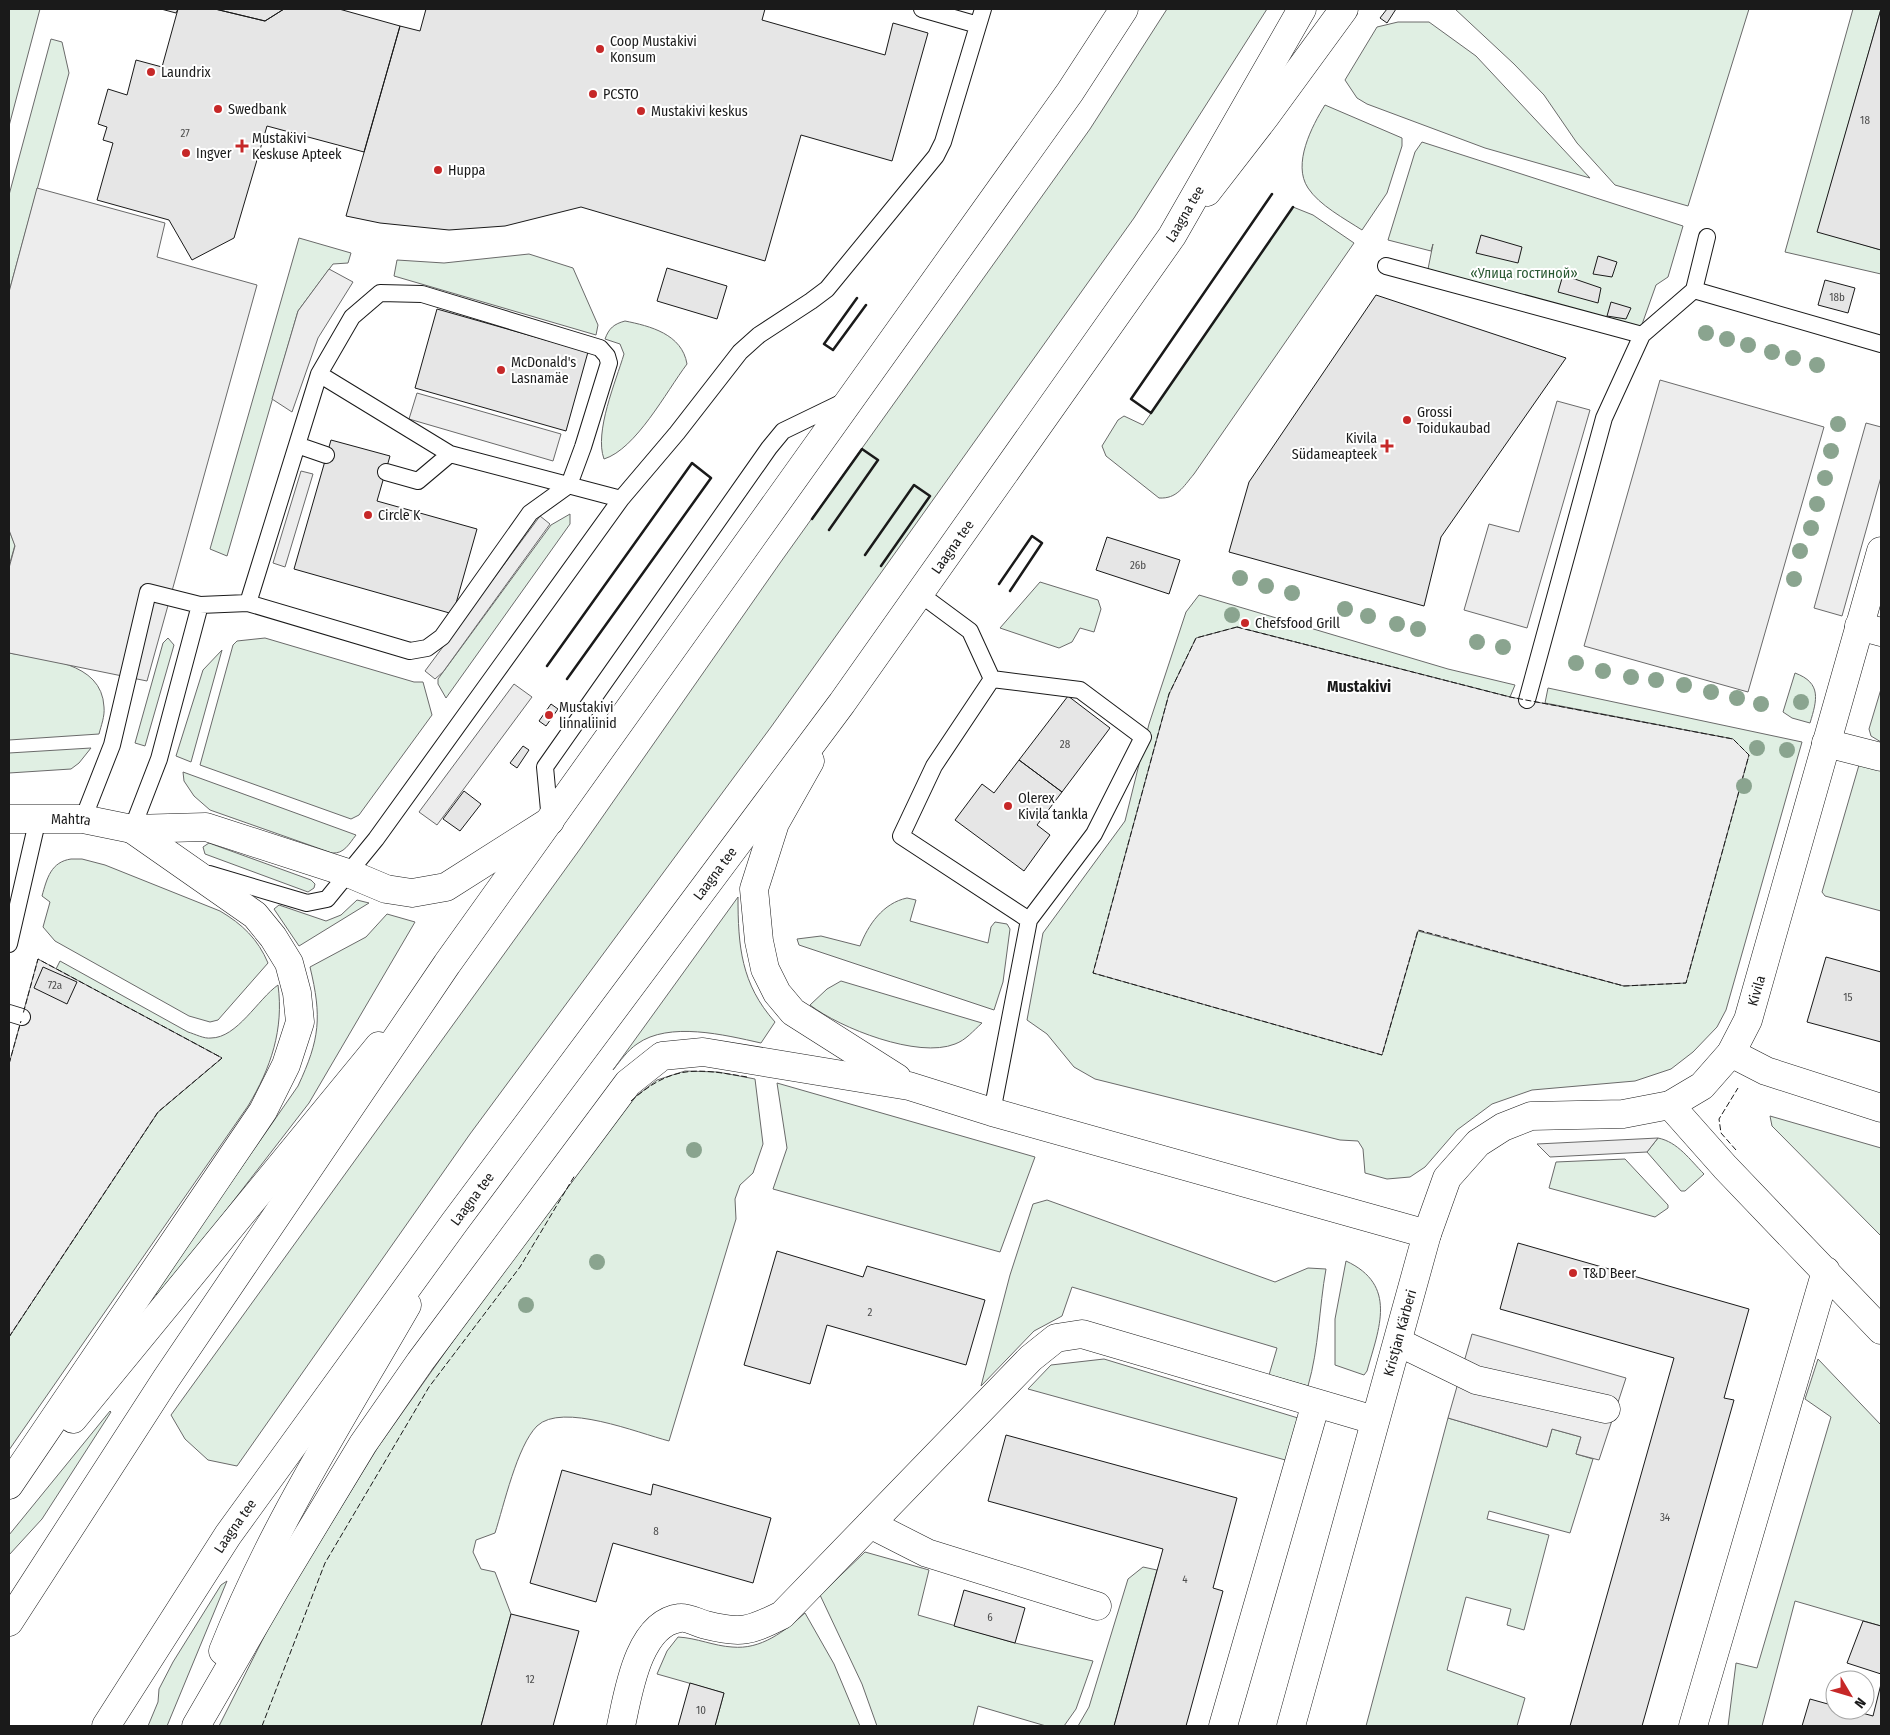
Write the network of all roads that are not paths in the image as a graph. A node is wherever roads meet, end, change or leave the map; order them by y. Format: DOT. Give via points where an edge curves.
graph roads {
  1 [pos="922,9"];
  2 [pos="983,9"];
  3 [pos="1124,9"];
  4 [pos="1302,9"];
  5 [pos="1344,9"];
  6 [pos="978,25"];
  7 [pos="1172,236"];
  8 [pos="1707,237"];
  9 [pos="1386,266"];
  10 [pos="1694,290"];
  11 [pos="1642,335"];
  12 [pos="1881,344"];
  13 [pos="319,374"];
  14 [pos="854,396"];
  15 [pos="297,445"];
  16 [pos="450,454"];
  17 [pos="326,455"];
  18 [pos="386,472"];
  19 [pos="569,485"];
  20 [pos="620,499"];
  21 [pos="1881,551"];
  22 [pos="920,594"];
  23 [pos="248,603"];
  24 [pos="200,605"];
  25 [pos="1870,629"];
  26 [pos="992,678"];
  27 [pos="1527,700"];
  28 [pos="842,703"];
  29 [pos="1826,743"];
  30 [pos="1881,757"];
  31 [pos="38,818"];
  32 [pos="9,819"];
  33 [pos="83,819"];
  34 [pos="550,821"];
  35 [pos="132,829"];
  36 [pos="181,865"];
  37 [pos="348,873"];
  38 [pos="1029,920"];
  39 [pos="9,944"];
  40 [pos="447,964"];
  41 [pos="1731,1053"];
  42 [pos="909,1086"];
  43 [pos="1670,1105"];
  44 [pos="1881,1108"];
  45 [pos="992,1112"];
  46 [pos="454,1223"];
  47 [pos="1427,1234"];
  48 [pos="1826,1271"];
  49 [pos="1881,1330"];
  50 [pos="1398,1342"];
  51 [pos="1316,1403"];
  52 [pos="1606,1409"];
  53 [pos="1374,1420"];
  54 [pos="9,1485"];
  55 [pos="9,1497"];
  56 [pos="870,1524"];
  57 [pos="1097,1606"];
  58 [pos="9,1622"];
  59 [pos="106,1726"];
  60 [pos="194,1726"];
  61 [pos="621,1726"];
  62 [pos="1223,1726"];
  63 [pos="1291,1726"];
  64 [pos="1693,1726"];
  1 -- 6 [label="lane"];
  2 -- 6 [label="lane"];
  3 -- 14 [label="street" via="1070,92"];
  4 -- 7 [label="street, Laagna tee"];
  5 -- 7 [label="street" via="1266,117"];
  6 -- 20 [label="lane" via="936,156 827,289 759,335 740,352"];
  7 -- 22 [label="street, Laagna tee"];
  8 -- 10 [label="lane"];
  9 -- 11 [label="lane"];
  10 -- 11 [label="lane"];
  10 -- 12 [label="lane"];
  11 -- 27 [label="lane" via="1604,418"];
  13 -- 15 [label="lane"];
  13 -- 16 [label="lane"];
  13 -- 19 [label="lane" via="352,317 380,294 422,294 600,348 609,363"];
  14 -- 34 [label="street"];
  14 -- 34 [label="lane" via="783,431 769,448 545,767"];
  15 -- 17 [label="lane"];
  15 -- 23 [label="lane"];
  16 -- 18 [label="lane" via="418,481"];
  16 -- 19 [label="lane"];
  19 -- 20 [label="lane"];
  19 -- 23 [label="lane" via="530,513 442,636 427,648 410,651"];
  20 -- 37 [label="lane" via="376,839"];
  21 -- 25 [label="street, Kivila"];
  22 -- 26 [label="lane" via="970,630"];
  22 -- 28 [label="street, Laagna tee"];
  23 -- 24 [label="lane"];
  24 -- 33 [label="lane" via="148,592 112,745"];
  24 -- 35 [label="lane" via="159,759"];
  25 -- 29 [label="street, Kivila"];
  26 -- 38 [label="lane" via="934,766 901,836"];
  26 -- 38 [label="lane" via="1080,690 1143,737 1094,834"];
  28 -- 42 [label="street" via="775,823 754,889 759,941 765,969 793,1012"];
  28 -- 46 [label="street, Laagna tee"];
  29 -- 30 [label="street"];
  29 -- 41 [label="street, Kivila" via="1748,1020"];
  31 -- 32 [label="street, Mahtra"];
  31 -- 33 [label="street, Mahtra"];
  31 -- 39 [label="lane"];
  33 -- 35 [label="street, Mahtra"];
  34 -- 37 [label="street" via="446,887 412,893 386,889"];
  34 -- 40 [label="street"];
  35 -- 36 [label="street"];
  35 -- 37 [label="street" via="206,827"];
  36 -- 37 [label="lane" via="307,903 327,899"];
  36 -- 54 [label="street" via="254,915 273,937 289,963 297,992 300,1022 286,1065 263,1111"];
  38 -- 45 [label="lane"];
  40 -- 55 [label="street"];
  40 -- 58 [label="street" via="166,1379"];
  41 -- 43 [label="street, Kivila" via="1702,1086"];
  41 -- 44 [label="street" via="1766,1071"];
  42 -- 45 [label="street"];
  42 -- 60 [label="street" via="703,1052 662,1056 628,1083 420,1362 363,1444"];
  43 -- 47 [label="street, Kristjan Kärberi" via="1623,1114 1531,1116 1503,1127 1478,1143 1447,1178"];
  43 -- 48 [label="street"];
  45 -- 47 [label="street"];
  46 -- 59 [label="street, Laagna tee" via="228,1535"];
  46 -- 60 [label="street" via="299,1491 234,1624"];
  47 -- 50 [label="street, Kristjan Kärberi"];
  48 -- 49 [label="street"];
  48 -- 64 [label="street"];
  50 -- 52 [label="street" via="1476,1380"];
  50 -- 53 [label="street, Kristjan Kärberi"];
  51 -- 53 [label="street"];
  51 -- 56 [label="street" via="1082,1334 1056,1338 1031,1358"];
  51 -- 62 [label="street"];
  53 -- 63 [label="street, Kristjan Kärberi"];
  56 -- 57 [label="street" via="927,1553"];
  56 -- 61 [label="street" via="782,1615 752,1630 726,1630 680,1618 659,1626 646,1644 632,1676"];
}
